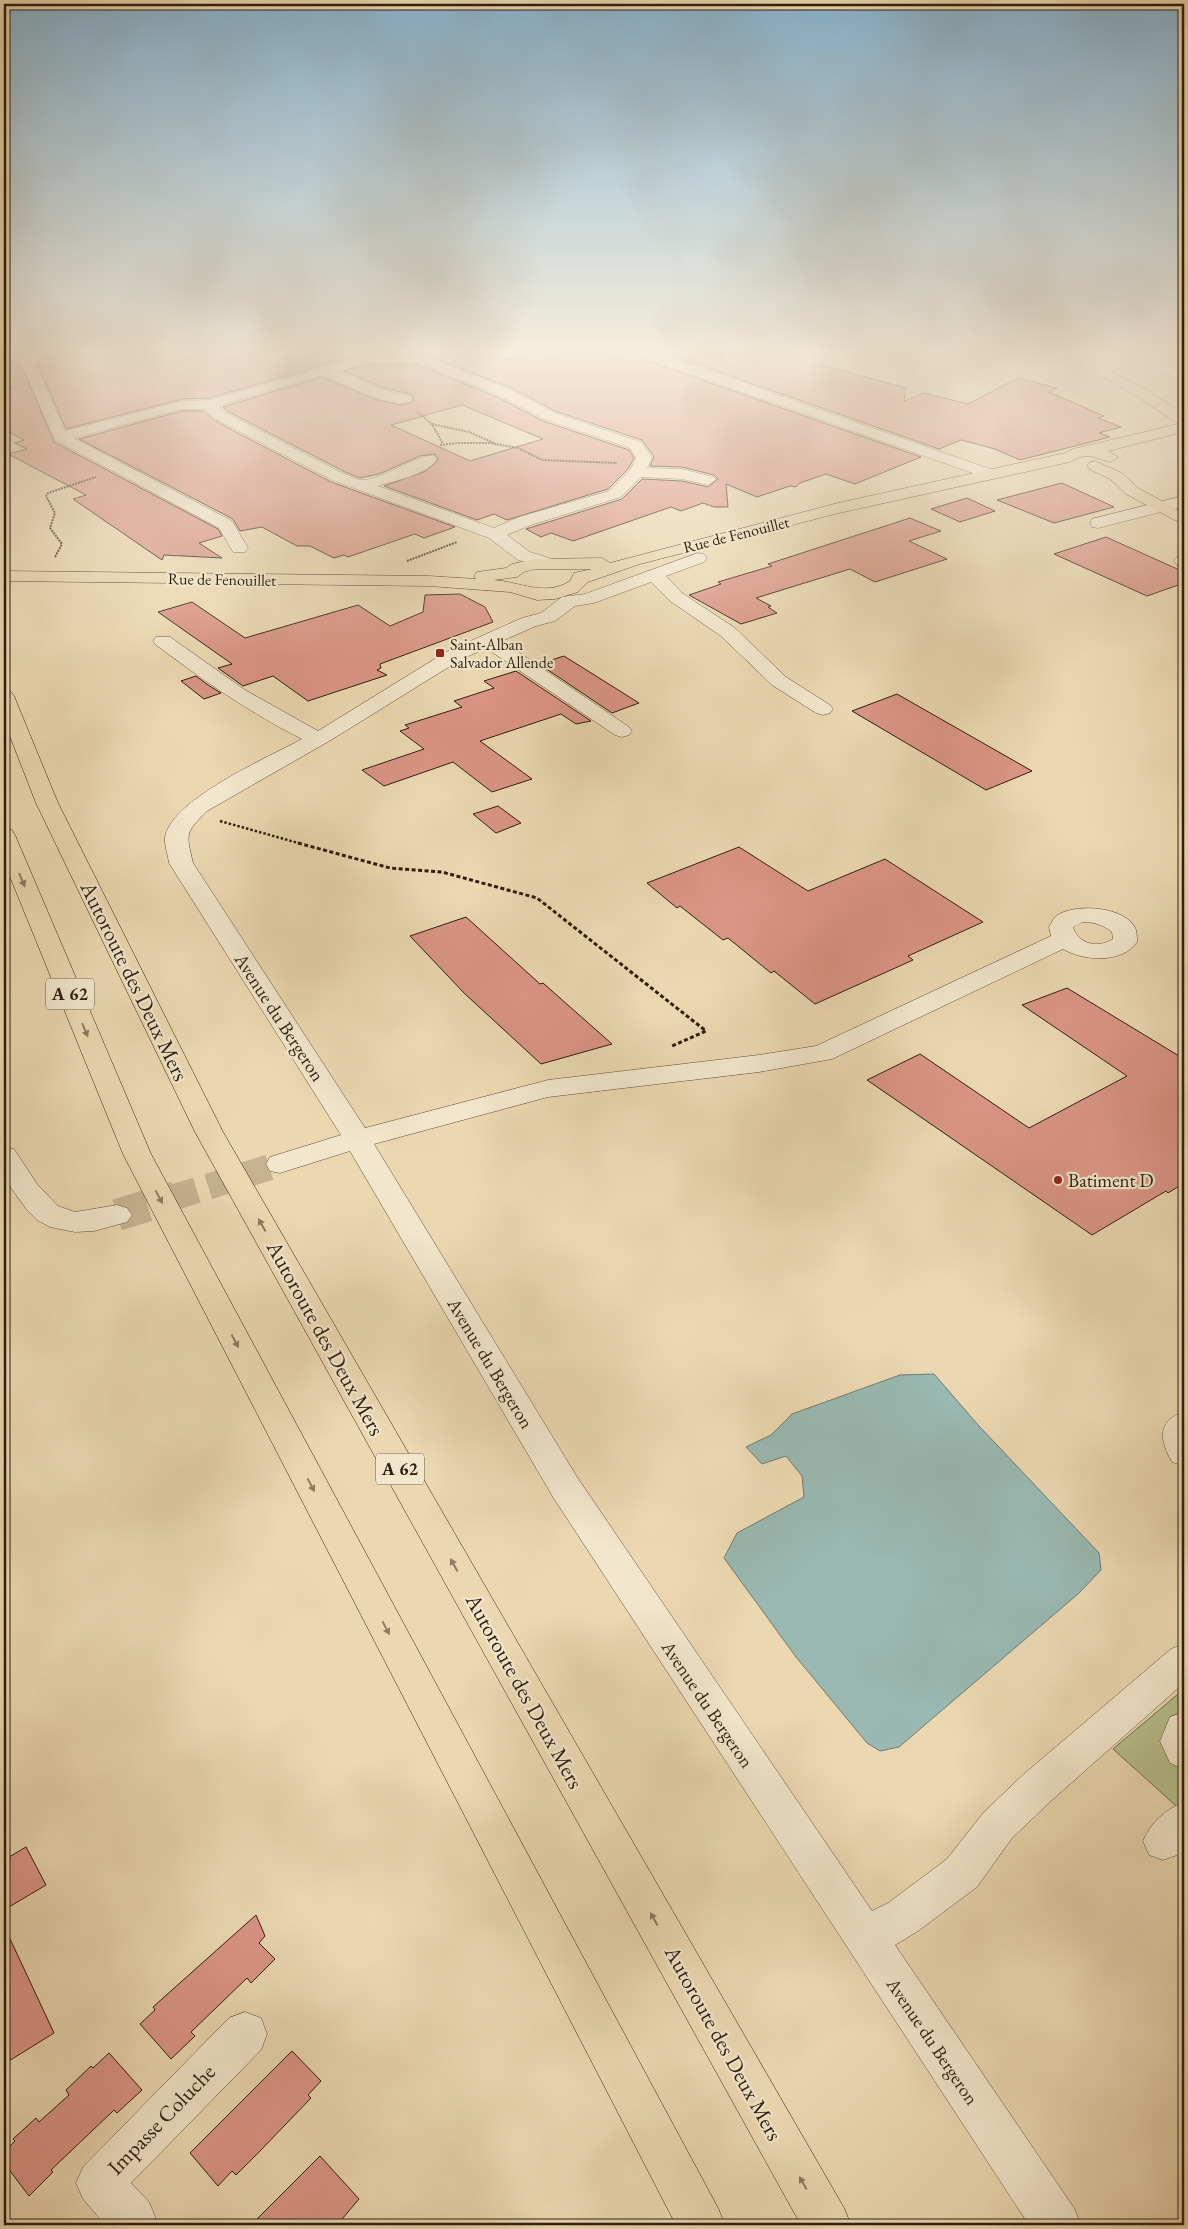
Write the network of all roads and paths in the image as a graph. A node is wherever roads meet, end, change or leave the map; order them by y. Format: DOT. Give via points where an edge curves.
graph roads {
  1 [pos="91,454"];
  2 [pos="295,454"];
  3 [pos="429,454"];
  4 [pos="527,454"];
  5 [pos="642,454"];
  6 [pos="933,454"];
  7 [pos="1112,454"];
  8 [pos="1115,454"];
  9 [pos="429,459"];
  10 [pos="1101,459"];
  11 [pos="639,468"];
  12 [pos="120,470"];
  13 [pos="990,474"];
  14 [pos="708,480"];
  15 [pos="364,485"];
  16 [pos="1174,505"];
  17 [pos="1184,520"];
  18 [pos="1098,523"];
  19 [pos="495,534"];
  20 [pos="239,548"];
  21 [pos="698,558"];
  22 [pos="634,560"];
  23 [pos="52,562"];
  24 [pos="555,564"];
  25 [pos="654,574"];
  26 [pos="518,575"];
  27 [pos="10,576"];
  28 [pos="580,580"];
  29 [pos="604,592"];
  30 [pos="564,597"];
  31 [pos="529,622"];
  32 [pos="487,640"];
  33 [pos="163,641"];
  34 [pos="4,696"];
  35 [pos="823,709"];
  36 [pos="622,731"];
  37 [pos="318,739"];
  38 [pos="181,826"];
  39 [pos="4,834"];
  40 [pos="1065,939"];
  41 [pos="672,1046"];
  42 [pos="358,1140"];
  43 [pos="4,1156"];
  44 [pos="280,1164"];
  45 [pos="117,1215"];
  46 [pos="1184,1425"];
  47 [pos="1184,1453"];
  48 [pos="1184,1660"];
  49 [pos="1184,1729"];
  50 [pos="1184,1751"];
  51 [pos="865,1938"];
  52 [pos="245,2034"];
  53 [pos="125,2225"];
  54 [pos="701,2225"];
  55 [pos="827,2225"];
  56 [pos="1057,2225"];
  1 -- 12 [label="street"];
  2 -- 15 [label="street"];
  3 -- 9 [label="path"];
  4 -- 11 [label="path" via="542,460 570,463 591,460"];
  5 -- 11 [label="street" via="644,458"];
  6 -- 13 [label="street"];
  7 -- 10 [label="main road"];
  8 -- 10 [label="main road"];
  9 -- 15 [label="street" via="411,470"];
  10 -- 13 [label="main road, Rue de Fenouillet" via="1043,462"];
  10 -- 16 [label="main road" via="1132,490"];
  11 -- 14 [label="street"];
  11 -- 19 [label="street" via="615,494 524,521"];
  12 -- 20 [label="street" via="226,525"];
  12 -- 23 [label="path" via="48,493 46,496 55,513 50,528 62,544"];
  13 -- 22 [label="main road, Rue de Fenouillet" via="883,497"];
  15 -- 19 [label="street"];
  16 -- 17 [label="main road"];
  16 -- 18 [label="street"];
  19 -- 26 [label="street"];
  21 -- 25 [label="street"];
  22 -- 24 [label="main road, Rue de Fenouillet"];
  22 -- 28 [label="main road, Rue de Fenouillet"];
  24 -- 26 [label="main road, Rue de Fenouillet"];
  24 -- 28 [label="main road" via="576,571"];
  25 -- 29 [label="street"];
  25 -- 35 [label="street" via="676,597 728,632 779,681"];
  26 -- 27 [label="main road, Rue de Fenouillet" via="429,581"];
  26 -- 30 [label="main road, Rue de Fenouillet" via="542,594"];
  26 -- 31 [label="street" via="533,606"];
  28 -- 29 [label="street"];
  28 -- 30 [label="main road, Rue de Fenouillet"];
  29 -- 30 [label="street" via="588,598"];
  30 -- 31 [label="street" via="567,604 548,617"];
  31 -- 32 [label="street"];
  32 -- 36 [label="street"];
  32 -- 37 [label="street" via="436,666"];
  33 -- 37 [label="street" via="242,698 279,721"];
  55 -- 34 [label="main road, Autoroute des Deux Mers / A 62, one-way" via="209,1132 47,803"];
  37 -- 38 [label="street" via="199,806"];
  38 -- 41 [label="path" via="198,827 209,817 390,868 442,872 537,898 706,1031"];
  38 -- 42 [label="street, Avenue du Bergeron" via="176,838 182,863"];
  39 -- 54 [label="main road, A 62, one-way" via="137,1154"];
  40 -- 42 [label="street" via="823,1053 789,1060 562,1086"];
  42 -- 44 [label="street"];
  42 -- 51 [label="street, Avenue du Bergeron" via="565,1487"];
  43 -- 45 [label="street" via="38,1206 54,1218 76,1224"];
  46 -- 47 [label="street" via="1180,1428 1180,1446"];
  48 -- 51 [label="street" via="998,1825 962,1873 903,1917"];
  49 -- 50 [label="street" via="1179,1741"];
  51 -- 56 [label="street, Avenue du Bergeron"];
  52 -- 53 [label="street, Impasse Coluche" via="99,2183 132,2219"];
}
